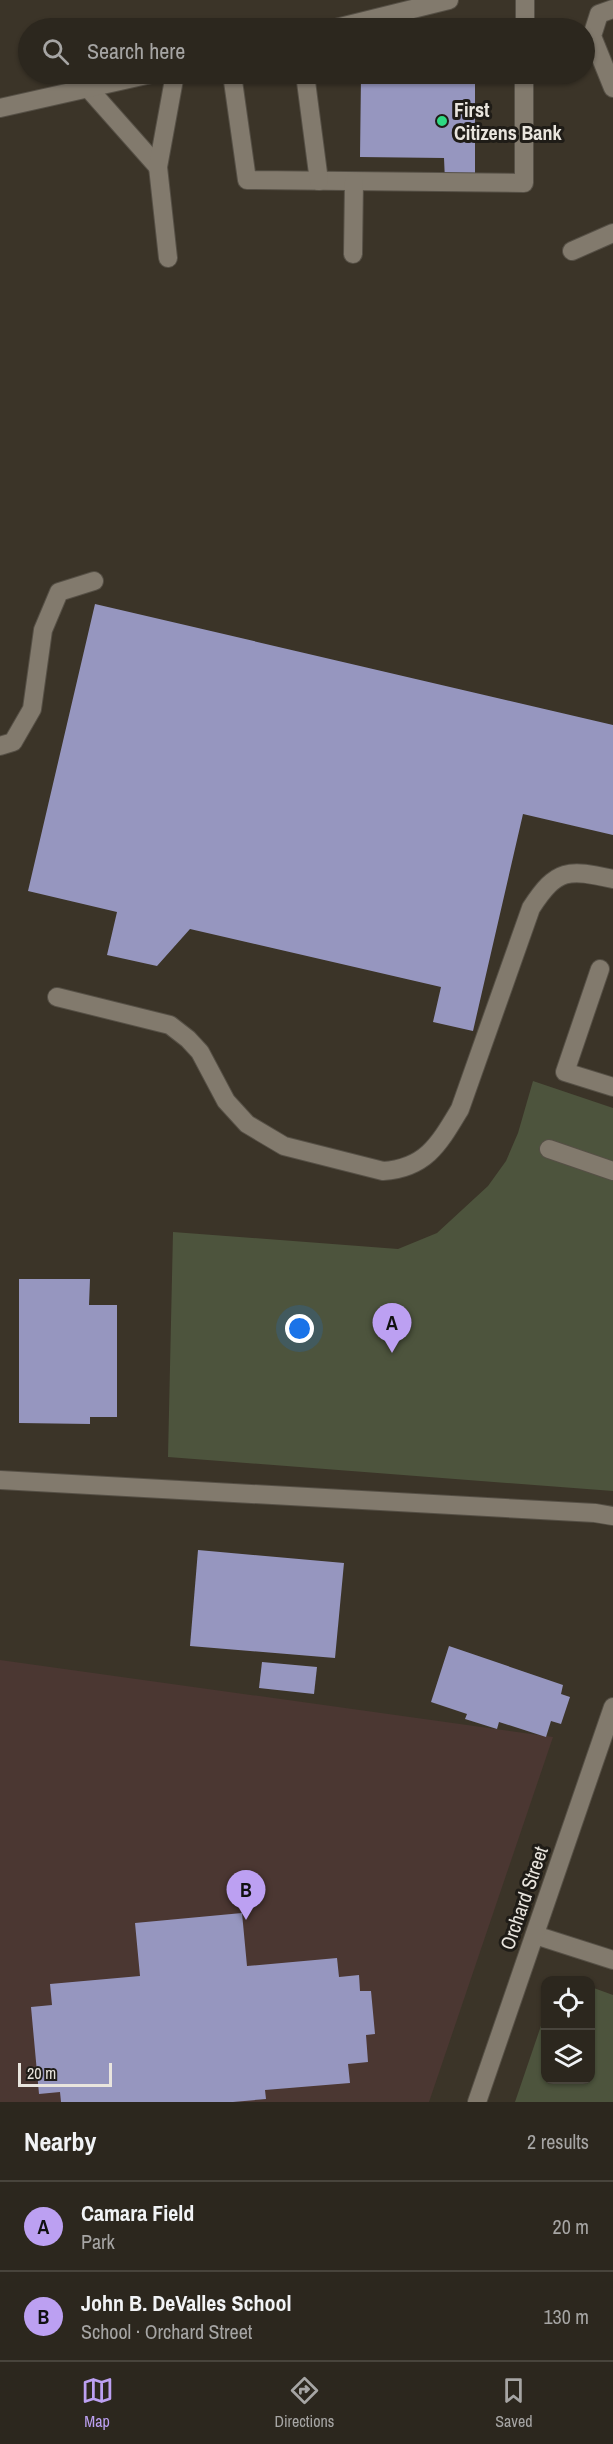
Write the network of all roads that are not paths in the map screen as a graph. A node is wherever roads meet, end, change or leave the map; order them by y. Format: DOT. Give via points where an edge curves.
graph roads {
  1 [pos="449,0"];
  2 [pos="525,0"];
  3 [pos="613,9"];
  4 [pos="376,18"];
  5 [pos="525,18"];
  6 [pos="595,28"];
  7 [pos="595,43"];
  8 [pos="106,84"];
  9 [pos="173,84"];
  10 [pos="233,84"];
  11 [pos="306,84"];
  12 [pos="524,84"];
  13 [pos="88,88"];
  14 [pos="613,88"];
  15 [pos="0,108"];
  16 [pos="158,167"];
  17 [pos="319,181"];
  18 [pos="354,182"];
  19 [pos="613,233"];
  20 [pos="572,251"];
  21 [pos="353,255"];
  22 [pos="168,258"];
  23 [pos="94,581"];
  24 [pos="0,746"];
  25 [pos="613,879"];
  26 [pos="600,969"];
  27 [pos="57,997"];
  28 [pos="613,1087"];
  29 [pos="549,1149"];
  30 [pos="613,1171"];
  31 [pos="0,1480"];
  32 [pos="613,1516"];
  33 [pos="613,1707"];
  34 [pos="535,1935"];
  35 [pos="613,1960"];
  36 [pos="477,2102"];
  1 -- 4 [label="street"];
  2 -- 5 [label="street"];
  3 -- 6 [label="street" via="600,14"];
  7 -- 14 [label="street"];
  8 -- 13 [label="street"];
  9 -- 16 [label="street"];
  10 -- 17 [label="street" via="247,180"];
  11 -- 17 [label="street"];
  12 -- 18 [label="street" via="524,183"];
  13 -- 15 [label="street"];
  13 -- 16 [label="street"];
  16 -- 22 [label="street"];
  17 -- 18 [label="street"];
  18 -- 21 [label="street"];
  19 -- 20 [label="street"];
  23 -- 24 [label="street" via="59,592 43,630 32,709 12,742"];
  25 -- 27 [label="street" via="570,873 544,888 531,908 460,1109 426,1158 395,1170 383,1172 284,1146 240,1117 211,1077 200,1052 170,1025"];
  26 -- 28 [label="street" via="565,1072"];
  29 -- 30 [label="street"];
  31 -- 32 [label="street"];
  33 -- 34 [label="street, Orchard Street"];
  34 -- 35 [label="street"];
  34 -- 36 [label="street, Orchard Street"];
}
